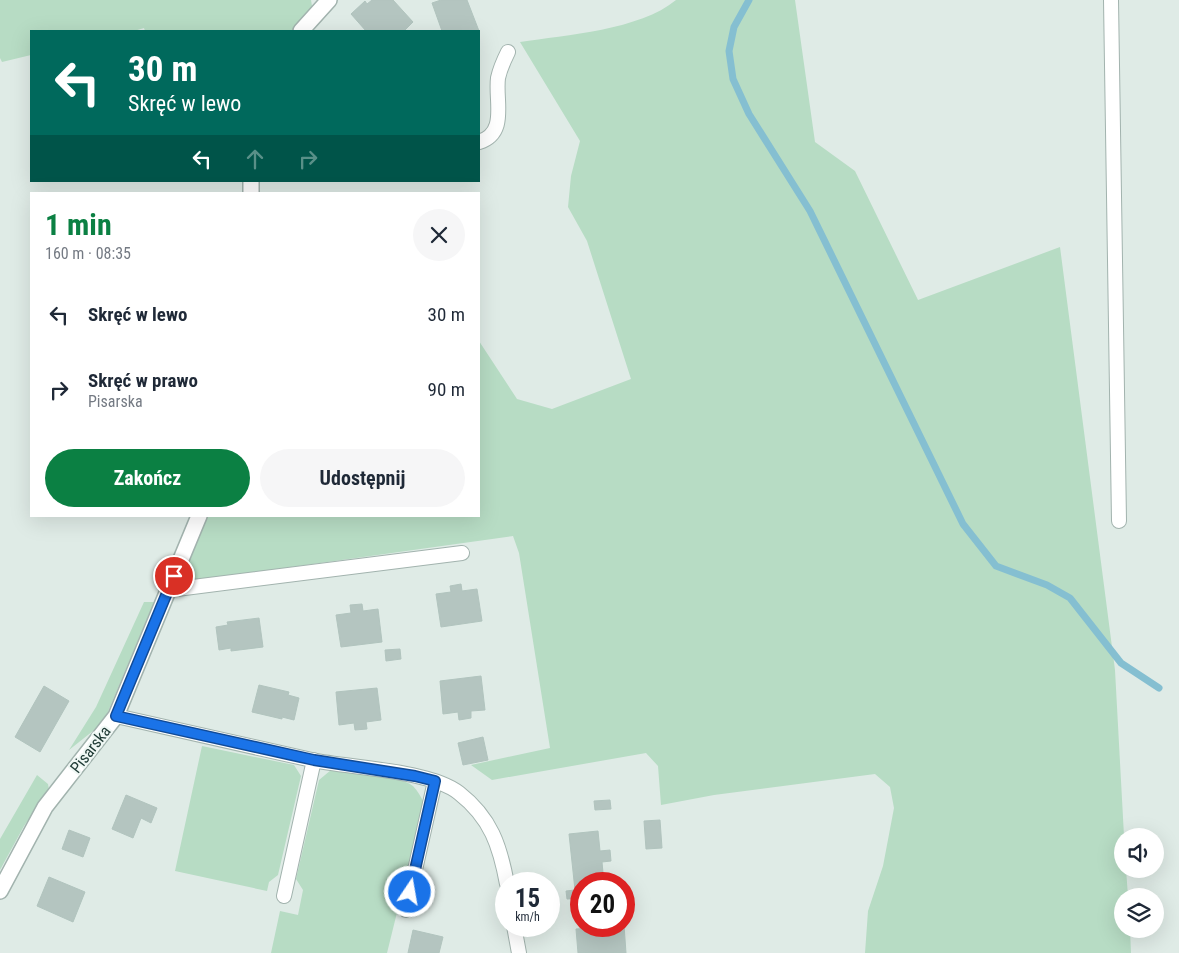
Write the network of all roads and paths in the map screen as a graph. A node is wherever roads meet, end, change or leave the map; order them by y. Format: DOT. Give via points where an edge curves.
graph roads {
  1 [pos="329,0"];
  2 [pos="1111,0"];
  3 [pos="302,30"];
  4 [pos="508,52"];
  5 [pos="480,142"];
  6 [pos="199,517"];
  7 [pos="1119,521"];
  8 [pos="462,553"];
  9 [pos="169,590"];
  10 [pos="116,716"];
  11 [pos="314,760"];
  12 [pos="435,781"];
  13 [pos="504,872"];
  14 [pos="0,891"];
  15 [pos="284,896"];
  16 [pos="406,910"];
  17 [pos="516,937"];
  18 [pos="519,953"];
  1 -- 3 [label="street"];
  2 -- 7 [label="lane"];
  4 -- 5 [label="lane" via="498,78 495,132"];
  6 -- 9 [label="street, Pisarska"];
  8 -- 9 [label="lane"];
  9 -- 10 [label="street, Pisarska"];
  10 -- 11 [label="lane"];
  10 -- 14 [label="street, Pisarska" via="45,807"];
  11 -- 12 [label="lane"];
  11 -- 15 [label="lane"];
  12 -- 13 [label="lane" via="457,792 476,808 498,845"];
  12 -- 16 [label="lane"];
  17 -- 18 [label="lane"];
}
